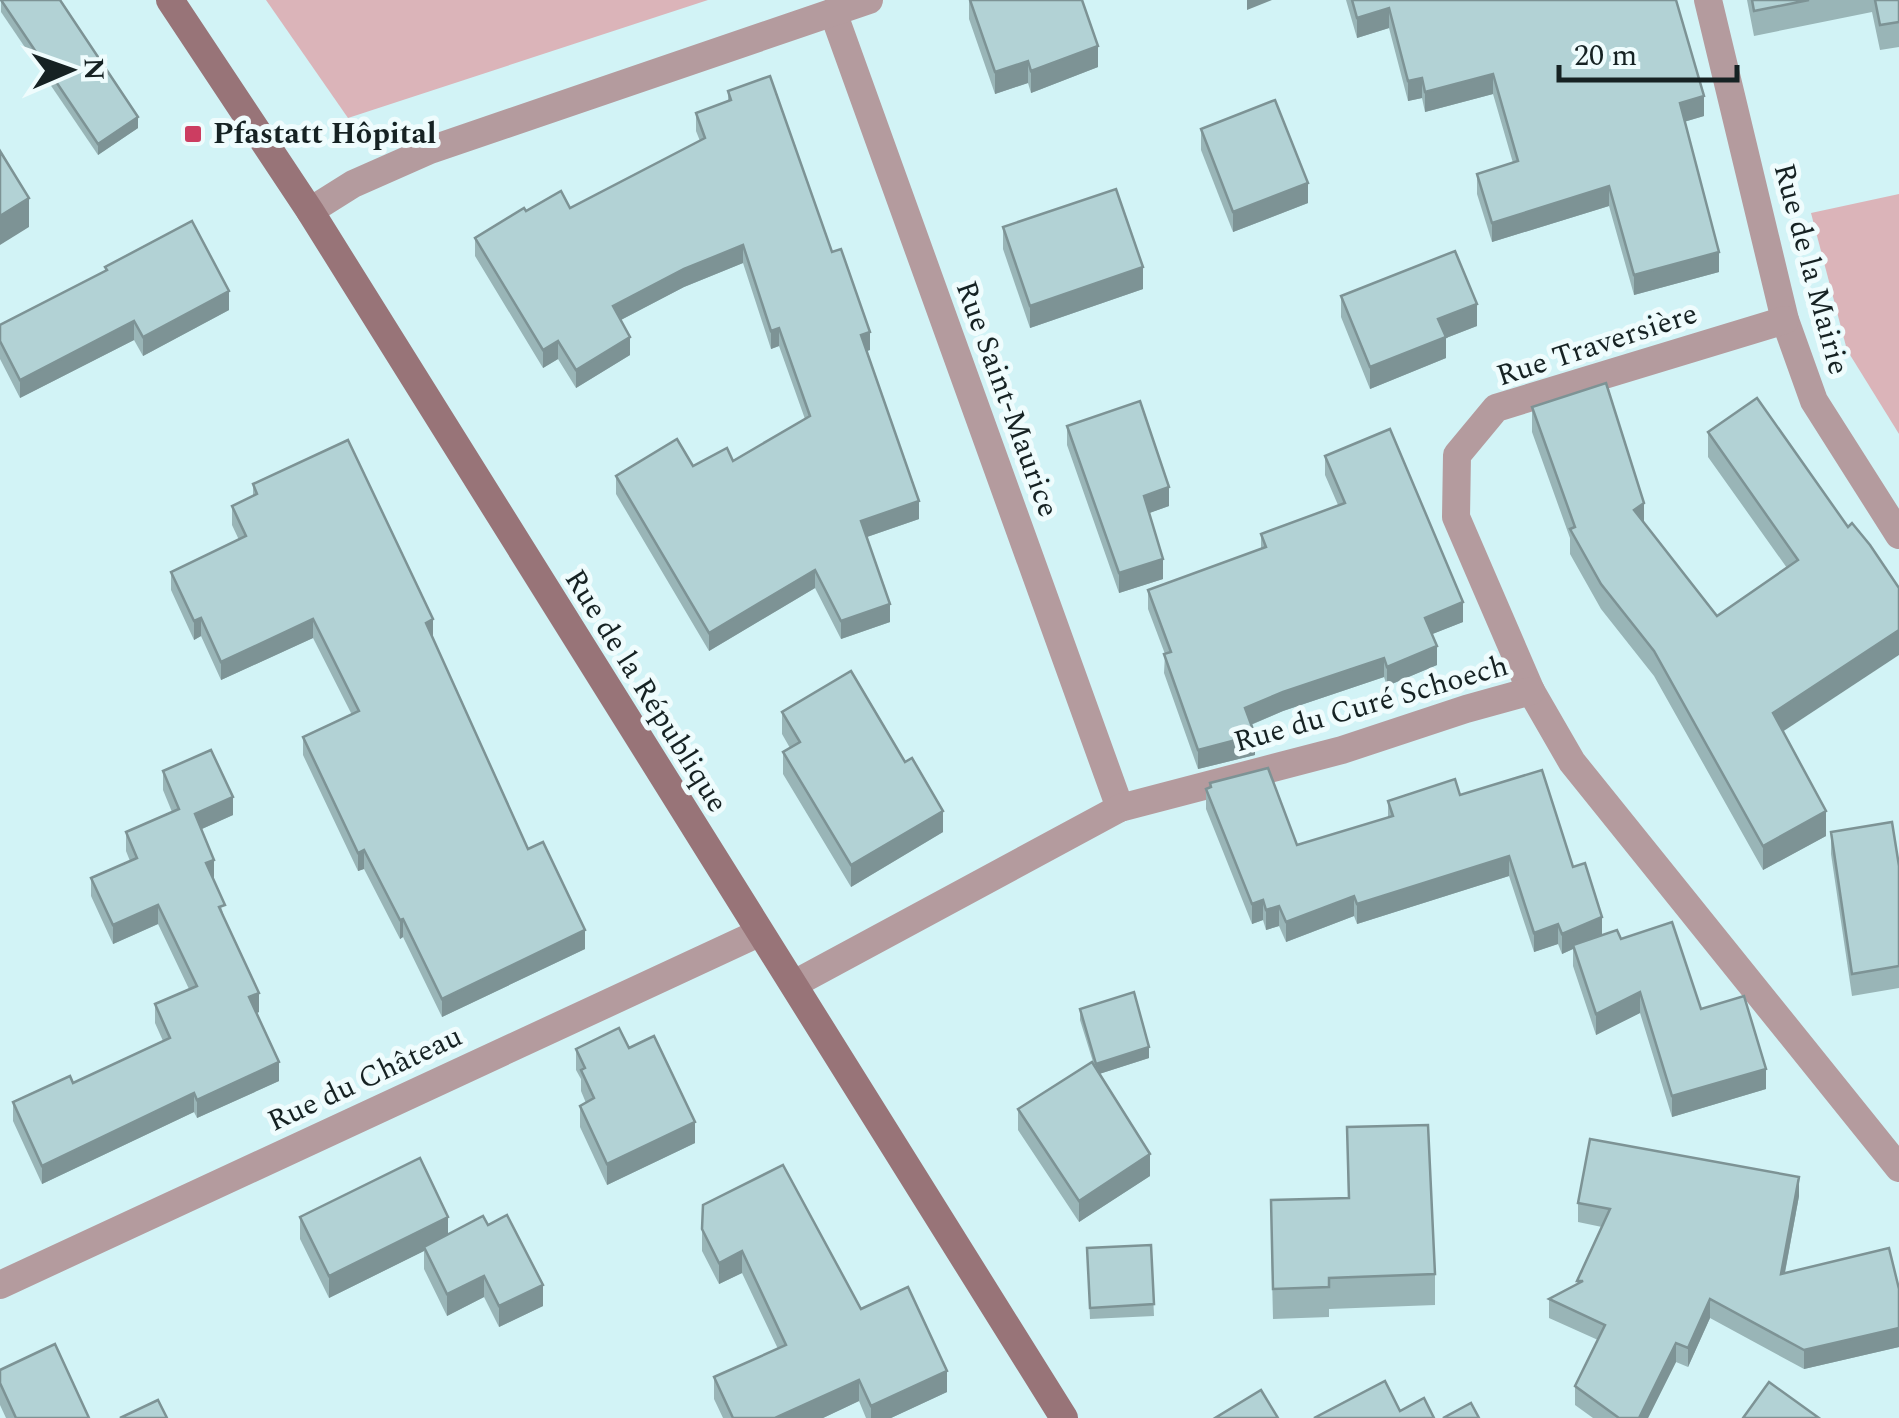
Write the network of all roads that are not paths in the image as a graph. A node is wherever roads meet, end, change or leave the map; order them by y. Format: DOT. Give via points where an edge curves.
graph roads {
  1 [pos="170,0"];
  2 [pos="869,0"];
  3 [pos="1708,0"];
  4 [pos="833,12"];
  5 [pos="310,211"];
  6 [pos="1784,320"];
  7 [pos="1899,535"];
  8 [pos="1531,692"];
  9 [pos="1120,808"];
  10 [pos="758,933"];
  11 [pos="794,984"];
  12 [pos="1899,1168"];
  13 [pos="0,1284"];
  14 [pos="1064,1418"];
  1 -- 5 [label="main road, Rue de la République"];
  2 -- 4 [label="street"];
  3 -- 6 [label="street, Rue de la Mairie"];
  4 -- 5 [label="street" via="430,150"];
  4 -- 9 [label="street, Rue Saint-Maurice"];
  5 -- 10 [label="main road, Rue de la République"];
  6 -- 7 [label="street, Rue de la Mairie" via="1814,400"];
  6 -- 8 [label="street, Rue Traversière" via="1496,408 1457,455 1456,518"];
  8 -- 9 [label="street, Rue du Curé Schoech"];
  8 -- 12 [label="street, Rue du Curé Schoech" via="1572,762"];
  9 -- 11 [label="street, Rue du Curé Schoech"];
  10 -- 11 [label="main road, Rue de la République"];
  10 -- 13 [label="street, Rue du Château"];
  11 -- 14 [label="main road, Rue de la République"];
}
